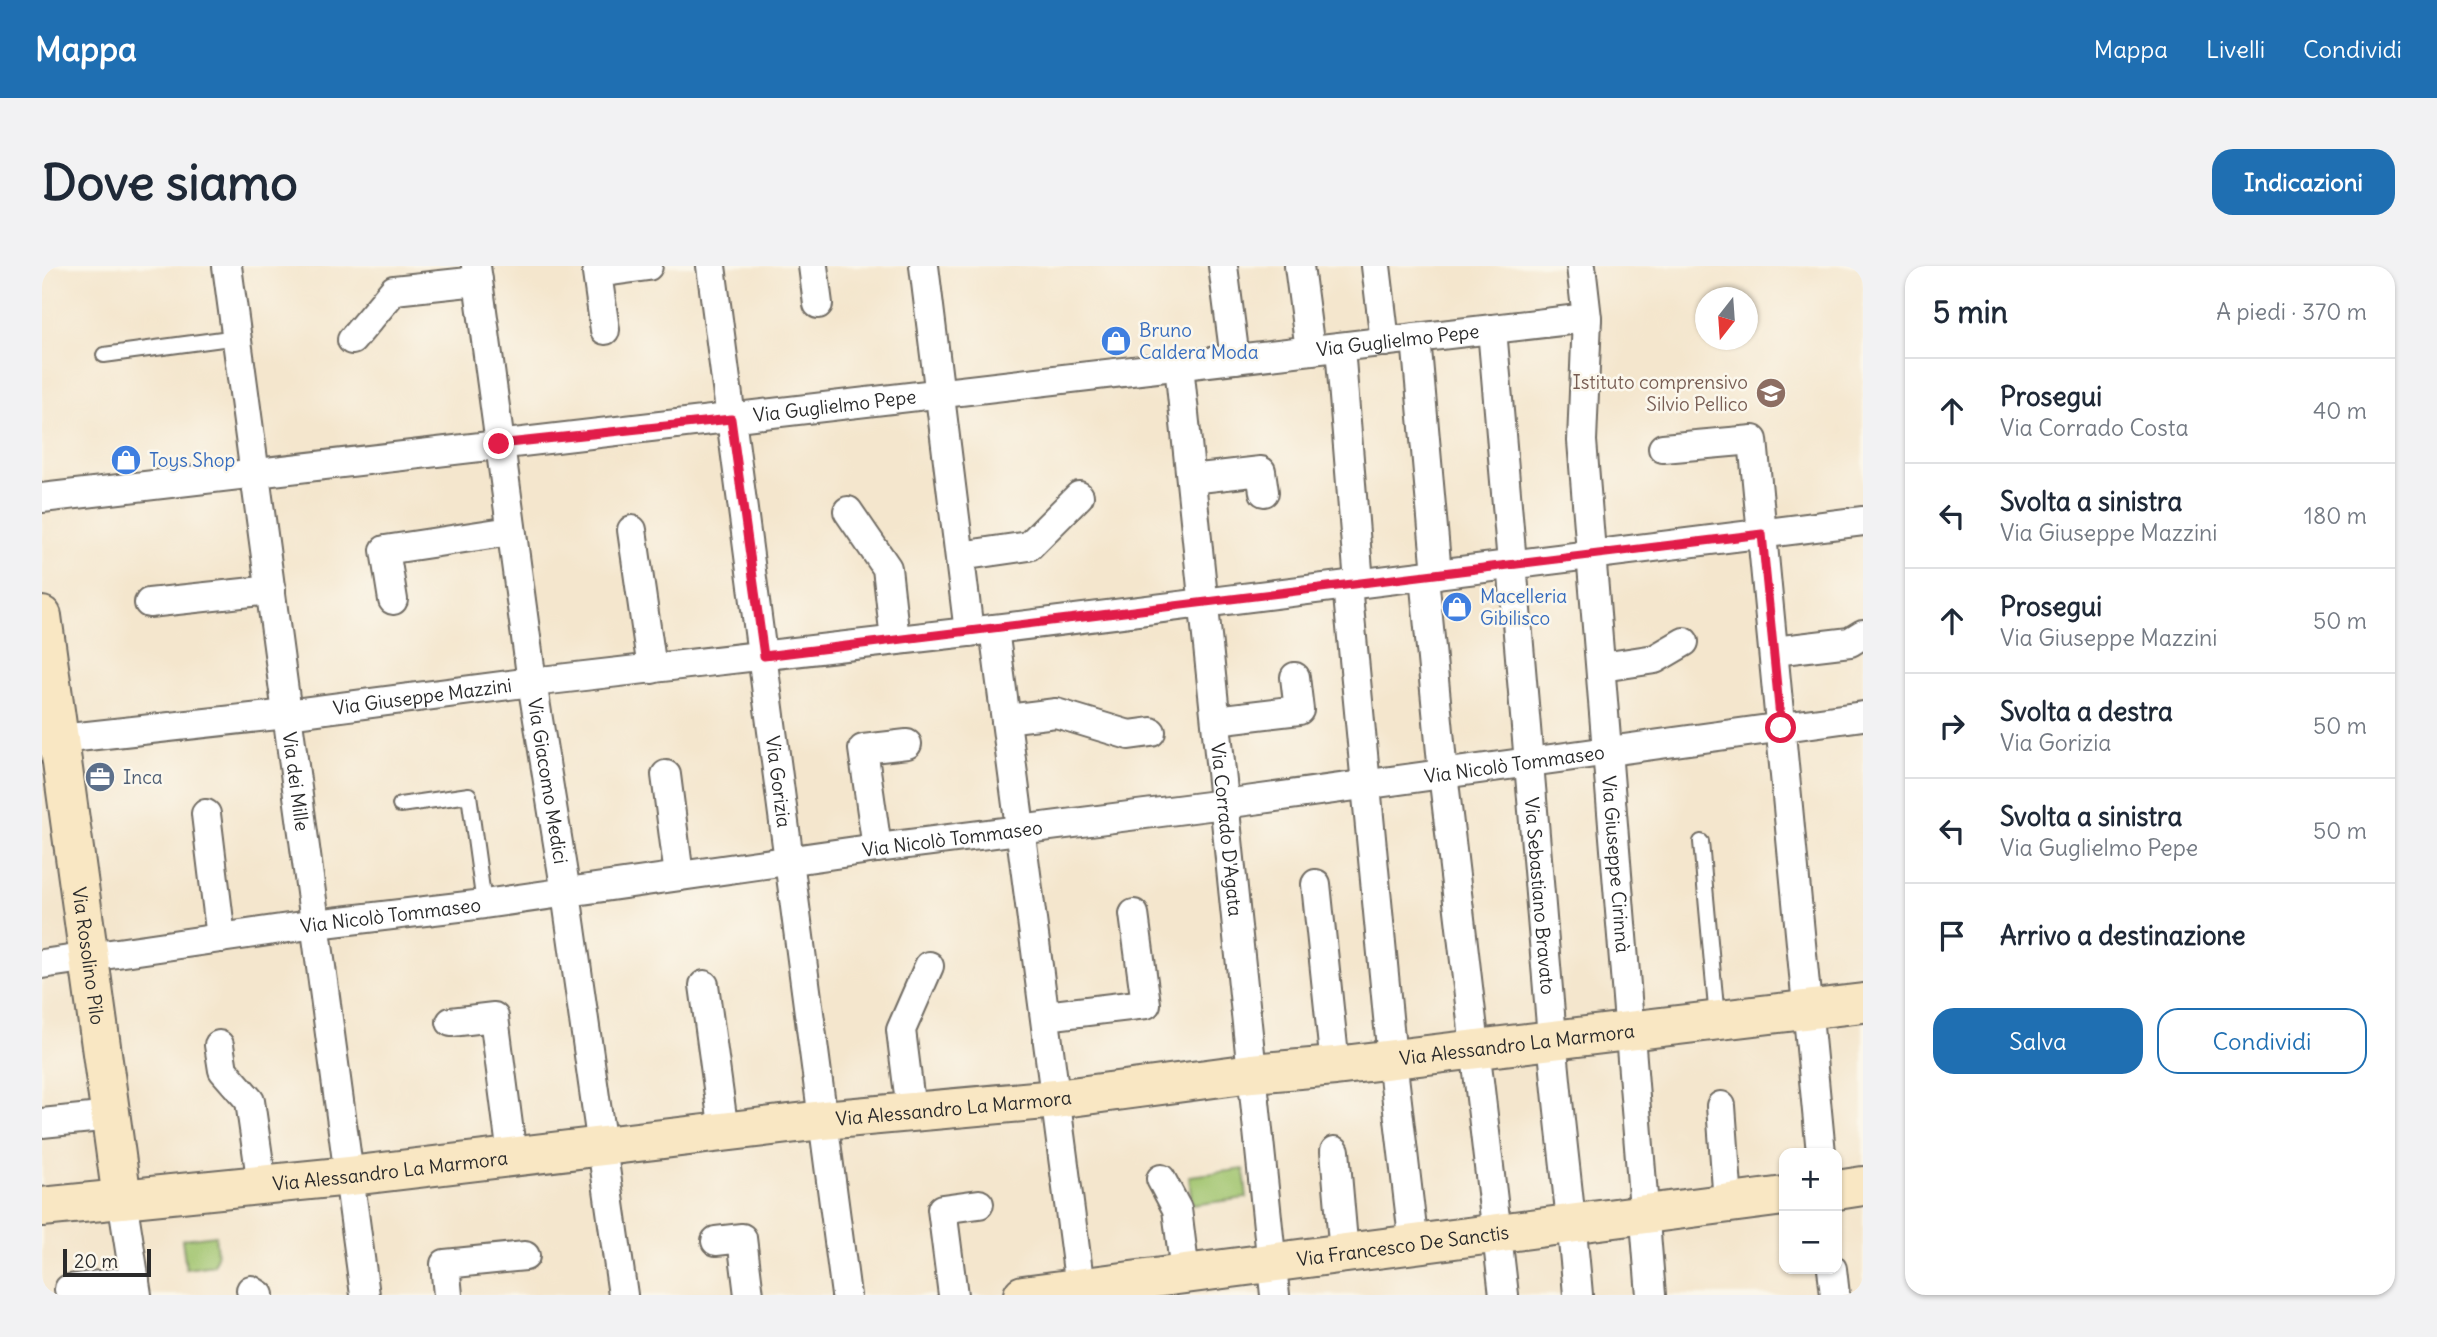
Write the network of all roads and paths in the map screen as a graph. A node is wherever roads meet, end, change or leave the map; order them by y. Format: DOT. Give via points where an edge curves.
graph roads {
  1 [pos="227,266"];
  2 [pos="648,266"];
  3 [pos="711,266"];
  4 [pos="813,266"];
  5 [pos="925,266"];
  6 [pos="1223,266"];
  7 [pos="1299,266"];
  8 [pos="1376,266"];
  9 [pos="1581,266"];
  10 [pos="477,274"];
  11 [pos="818,304"];
  12 [pos="1587,318"];
  13 [pos="1492,329"];
  14 [pos="604,330"];
  15 [pos="237,337"];
  16 [pos="1416,338"];
  17 [pos="352,340"];
  18 [pos="1385,342"];
  19 [pos="1340,347"];
  20 [pos="1310,350"];
  21 [pos="104,355"];
  22 [pos="1235,359"];
  23 [pos="1180,365"];
  24 [pos="940,393"];
  25 [pos="731,419"];
  26 [pos="499,444"];
  27 [pos="1663,448"];
  28 [pos="1261,471"];
  29 [pos="256,473"];
  30 [pos="1191,478"];
  31 [pos="1079,496"];
  32 [pos="42,498"];
  33 [pos="848,511"];
  34 [pos="1863,522"];
  35 [pos="632,530"];
  36 [pos="511,531"];
  37 [pos="1762,534"];
  38 [pos="1593,555"];
  39 [pos="960,556"];
  40 [pos="1514,566"];
  41 [pos="1430,575"];
  42 [pos="1353,584"];
  43 [pos="271,590"];
  44 [pos="393,600"];
  45 [pos="149,603"];
  46 [pos="1203,603"];
  47 [pos="42,616"];
  48 [pos="981,630"];
  49 [pos="1863,634"];
  50 [pos="895,640"];
  51 [pos="1684,642"];
  52 [pos="1774,651"];
  53 [pos="764,656"];
  54 [pos="1602,667"];
  55 [pos="652,669"];
  56 [pos="1295,677"];
  57 [pos="532,682"];
  58 [pos="287,714"];
  59 [pos="1863,716"];
  60 [pos="1006,719"];
  61 [pos="1216,720"];
  62 [pos="1781,728"];
  63 [pos="1151,732"];
  64 [pos="50,740"];
  65 [pos="907,744"];
  66 [pos="1608,750"];
  67 [pos="1530,761"];
  68 [pos="1443,773"];
  69 [pos="666,775"];
  70 [pos="1366,785"];
  71 [pos="1224,804"];
  72 [pos="400,805"];
  73 [pos="206,814"];
  74 [pos="1020,830"];
  75 [pos="1701,842"];
  76 [pos="877,848"];
  77 [pos="790,860"];
  78 [pos="679,876"];
  79 [pos="1316,884"];
  80 [pos="566,892"];
  81 [pos="484,904"];
  82 [pos="1134,914"];
  83 [pos="316,924"];
  84 [pos="220,938"];
  85 [pos="89,957"];
  86 [pos="42,964"];
  87 [pos="929,966"];
  88 [pos="704,985"];
  89 [pos="1863,1003"];
  90 [pos="1806,1010"];
  91 [pos="1045,1016"];
  92 [pos="1717,1020"];
  93 [pos="452,1022"];
  94 [pos="1630,1030"];
  95 [pos="1552,1040"];
  96 [pos="219,1045"];
  97 [pos="1474,1049"];
  98 [pos="1392,1059"];
  99 [pos="1335,1066"];
  100 [pos="1252,1073"];
  101 [pos="1056,1098"];
  102 [pos="1721,1105"];
  103 [pos="911,1111"];
  104 [pos="111,1116"];
  105 [pos="823,1120"];
  106 [pos="42,1123"];
  107 [pos="724,1132"];
  108 [pos="603,1145"];
  109 [pos="1820,1148"];
  110 [pos="1335,1151"];
  111 [pos="512,1156"];
  112 [pos="350,1176"];
  113 [pos="1161,1179"];
  114 [pos="262,1185"];
  115 [pos="1863,1186"];
  116 [pos="1842,1189"];
  117 [pos="1779,1197"];
  118 [pos="122,1199"];
  119 [pos="1728,1203"];
  120 [pos="979,1204"];
  121 [pos="42,1207"];
  122 [pos="1644,1214"];
  123 [pos="1573,1224"];
  124 [pos="1497,1233"];
  125 [pos="716,1241"];
  126 [pos="1414,1245"];
  127 [pos="1343,1254"];
  128 [pos="525,1256"];
  129 [pos="1185,1274"];
  130 [pos="1833,1274"];
  131 [pos="1273,1279"];
  132 [pos="136,1288"];
  133 [pos="69,1289"];
  134 [pos="1081,1291"];
  135 [pos="365,1295"];
  136 [pos="448,1295"];
  137 [pos="623,1295"];
  138 [pos="749,1295"];
  139 [pos="846,1295"];
  140 [pos="953,1295"];
  141 [pos="1023,1295"];
  142 [pos="1504,1295"];
  143 [pos="1578,1295"];
  144 [pos="1651,1295"];
  145 [pos="1835,1295"];
  1 -- 15 [label="street, Via dei Mille"];
  2 -- 14 [label="street" via="597,273"];
  3 -- 25 [label="street, Via Gorizia"];
  4 -- 11 [label="street"];
  5 -- 24 [label="street"];
  6 -- 22 [label="street"];
  7 -- 20 [label="street"];
  8 -- 18 [label="street"];
  9 -- 12 [label="street, Via Giuseppe Cirinnà"];
  10 -- 17 [label="street" via="394,290"];
  10 -- 26 [label="street, Via Giacomo Medici"];
  12 -- 13 [label="street, Via Guglielmo Pepe"];
  12 -- 38 [label="street, Via Giuseppe Cirinnà" via="1582,441"];
  13 -- 16 [label="street, Via Guglielmo Pepe"];
  13 -- 40 [label="street, Via Sebastiano Bravato"];
  15 -- 21 [label="lane"];
  15 -- 29 [label="street, Via dei Mille"];
  16 -- 18 [label="street, Via Guglielmo Pepe"];
  16 -- 41 [label="street"];
  18 -- 19 [label="street, Via Guglielmo Pepe"];
  19 -- 20 [label="street, Via Guglielmo Pepe"];
  19 -- 42 [label="street"];
  20 -- 22 [label="street, Via Guglielmo Pepe"];
  22 -- 23 [label="street, Via Guglielmo Pepe"];
  23 -- 24 [label="street, Via Guglielmo Pepe"];
  23 -- 30 [label="street, Via Corrado D'Agata"];
  24 -- 25 [label="street, Via Guglielmo Pepe"];
  24 -- 39 [label="street"];
  25 -- 26 [label="street, Via Guglielmo Pepe"];
  25 -- 53 [label="street, Via Gorizia"];
  26 -- 29 [label="street, Via Guglielmo Pepe"];
  26 -- 36 [label="street, Via Giacomo Medici"];
  27 -- 37 [label="street" via="1754,440"];
  28 -- 30 [label="street"];
  29 -- 32 [label="street, Via Guglielmo Pepe"];
  29 -- 43 [label="street, Via dei Mille"];
  30 -- 46 [label="street, Via Corrado D'Agata"];
  31 -- 39 [label="street" via="1028,546"];
  33 -- 50 [label="street" via="887,568"];
  34 -- 37 [label="street, Via Giuseppe Mazzini"];
  35 -- 55 [label="street"];
  36 -- 44 [label="street" via="385,550"];
  36 -- 57 [label="street, Via Giacomo Medici"];
  37 -- 38 [label="street, Via Giuseppe Mazzini"];
  37 -- 52 [label="street"];
  38 -- 40 [label="street, Via Giuseppe Mazzini"];
  38 -- 54 [label="street, Via Giuseppe Cirinnà"];
  39 -- 48 [label="street"];
  40 -- 41 [label="street, Via Giuseppe Mazzini"];
  40 -- 67 [label="street, Via Sebastiano Bravato"];
  41 -- 42 [label="street, Via Giuseppe Mazzini"];
  41 -- 68 [label="street"];
  42 -- 46 [label="street, Via Giuseppe Mazzini"];
  42 -- 70 [label="street"];
  43 -- 45 [label="street"];
  43 -- 58 [label="street, Via dei Mille"];
  46 -- 48 [label="street, Via Giuseppe Mazzini"];
  46 -- 61 [label="street, Via Corrado D'Agata"];
  47 -- 64 [label="street, Via Rosolino Pilo"];
  48 -- 50 [label="street, Via Giuseppe Mazzini"];
  48 -- 60 [label="street"];
  49 -- 52 [label="street" via="1850,642"];
  50 -- 53 [label="street, Via Giuseppe Mazzini"];
  51 -- 54 [label="street" via="1655,659"];
  52 -- 62 [label="street"];
  53 -- 55 [label="street, Via Giuseppe Mazzini"];
  53 -- 77 [label="street, Via Gorizia"];
  54 -- 66 [label="street, Via Giuseppe Cirinnà"];
  55 -- 57 [label="street, Via Giuseppe Mazzini"];
  56 -- 61 [label="street" via="1300,710"];
  57 -- 58 [label="street, Via Giuseppe Mazzini"];
  57 -- 80 [label="street, Via Giacomo Medici"];
  58 -- 64 [label="street, Via Giuseppe Mazzini"];
  58 -- 83 [label="street, Via dei Mille"];
  59 -- 62 [label="street, Via Nicolò Tommaseo"];
  60 -- 63 [label="street" via="1056,713 1129,735"];
  60 -- 74 [label="street"];
  61 -- 71 [label="street, Via Corrado D'Agata"];
  62 -- 66 [label="street, Via Nicolò Tommaseo"];
  62 -- 90 [label="street"];
  64 -- 85 [label="street, Via Rosolino Pilo"];
  65 -- 76 [label="street" via="863,749"];
  66 -- 67 [label="street, Via Nicolò Tommaseo"];
  66 -- 94 [label="street, Via Giuseppe Cirinnà"];
  67 -- 68 [label="street, Via Nicolò Tommaseo"];
  67 -- 95 [label="street, Via Sebastiano Bravato"];
  68 -- 70 [label="street, Via Nicolò Tommaseo"];
  68 -- 97 [label="street"];
  69 -- 78 [label="street"];
  70 -- 71 [label="street, Via Nicolò Tommaseo"];
  70 -- 98 [label="street"];
  71 -- 74 [label="street, Via Nicolò Tommaseo"];
  71 -- 100 [label="street, Via Corrado D'Agata"];
  72 -- 81 [label="lane" via="470,795"];
  73 -- 84 [label="street"];
  74 -- 76 [label="street, Via Nicolò Tommaseo"];
  74 -- 91 [label="street"];
  75 -- 92 [label="lane"];
  76 -- 77 [label="street, Via Nicolò Tommaseo"];
  77 -- 78 [label="street, Via Nicolò Tommaseo"];
  77 -- 105 [label="street, Via Gorizia"];
  78 -- 80 [label="street, Via Nicolò Tommaseo"];
  79 -- 99 [label="street"];
  80 -- 81 [label="street, Via Nicolò Tommaseo"];
  80 -- 108 [label="street, Via Giacomo Medici"];
  81 -- 83 [label="street, Via Nicolò Tommaseo"];
  82 -- 91 [label="street" via="1146,1004"];
  83 -- 84 [label="street, Via Nicolò Tommaseo"];
  83 -- 112 [label="street, Via dei Mille"];
  84 -- 85 [label="street, Via Nicolò Tommaseo"];
  85 -- 86 [label="street, Via Nicolò Tommaseo"];
  85 -- 104 [label="street, Via Rosolino Pilo"];
  87 -- 103 [label="street" via="901,1030"];
  88 -- 107 [label="street"];
  89 -- 90 [label="street, Via Alessandro La Marmora"];
  90 -- 92 [label="street, Via Alessandro La Marmora"];
  90 -- 109 [label="street"];
  91 -- 101 [label="street"];
  92 -- 94 [label="street, Via Alessandro La Marmora"];
  93 -- 111 [label="street" via="494,1017"];
  94 -- 95 [label="street, Via Alessandro La Marmora"];
  94 -- 122 [label="street, Via Giuseppe Cirinnà"];
  95 -- 97 [label="street, Via Alessandro La Marmora"];
  95 -- 123 [label="street, Via Sebastiano Bravato"];
  96 -- 114 [label="street" via="223,1070 250,1101"];
  97 -- 98 [label="street, Via Alessandro La Marmora"];
  97 -- 124 [label="street"];
  98 -- 99 [label="street, Via Alessandro La Marmora"];
  98 -- 126 [label="street"];
  99 -- 100 [label="street, Via Alessandro La Marmora"];
  100 -- 101 [label="street, Via Alessandro La Marmora"];
  100 -- 131 [label="street, Via Corrado D'Agata"];
  101 -- 103 [label="street, Via Alessandro La Marmora"];
  101 -- 134 [label="street"];
  102 -- 119 [label="street"];
  103 -- 105 [label="street, Via Alessandro La Marmora"];
  104 -- 106 [label="street"];
  104 -- 118 [label="street, Via Rosolino Pilo"];
  105 -- 107 [label="street, Via Alessandro La Marmora"];
  105 -- 139 [label="street, Via Gorizia"];
  107 -- 108 [label="street, Via Alessandro La Marmora"];
  108 -- 111 [label="street, Via Alessandro La Marmora"];
  108 -- 137 [label="street, Via Giacomo Medici"];
  110 -- 127 [label="street"];
  111 -- 112 [label="street, Via Alessandro La Marmora"];
  112 -- 114 [label="street, Via Alessandro La Marmora"];
  112 -- 135 [label="street, Via dei Mille"];
  113 -- 129 [label="street" via="1177,1209"];
  114 -- 118 [label="street, Via Alessandro La Marmora"];
  115 -- 116 [label="street"];
  117 -- 119 [label="street, Via Francesco De Sanctis"];
  118 -- 121 [label="street, Via Alessandro La Marmora"];
  118 -- 132 [label="street, Via Rosolino Pilo"];
  119 -- 122 [label="street, Via Francesco De Sanctis"];
  120 -- 140 [label="street" via="942,1209"];
  122 -- 123 [label="street, Via Francesco De Sanctis"];
  122 -- 144 [label="street, Via Giuseppe Cirinnà"];
  123 -- 124 [label="street, Via Francesco De Sanctis"];
  123 -- 143 [label="street, Via Sebastiano Bravato"];
  124 -- 126 [label="street, Via Francesco De Sanctis"];
  124 -- 142 [label="street"];
  125 -- 138 [label="street" via="742,1237"];
  126 -- 127 [label="street, Via Francesco De Sanctis"];
  127 -- 131 [label="street, Via Francesco De Sanctis"];
  128 -- 136 [label="street" via="445,1264"];
  129 -- 131 [label="street, Via Francesco De Sanctis"];
  129 -- 134 [label="street, Via Francesco De Sanctis"];
  130 -- 145 [label="street"];
  132 -- 133 [label="street"];
  134 -- 141 [label="street, Via Francesco De Sanctis"];
}
